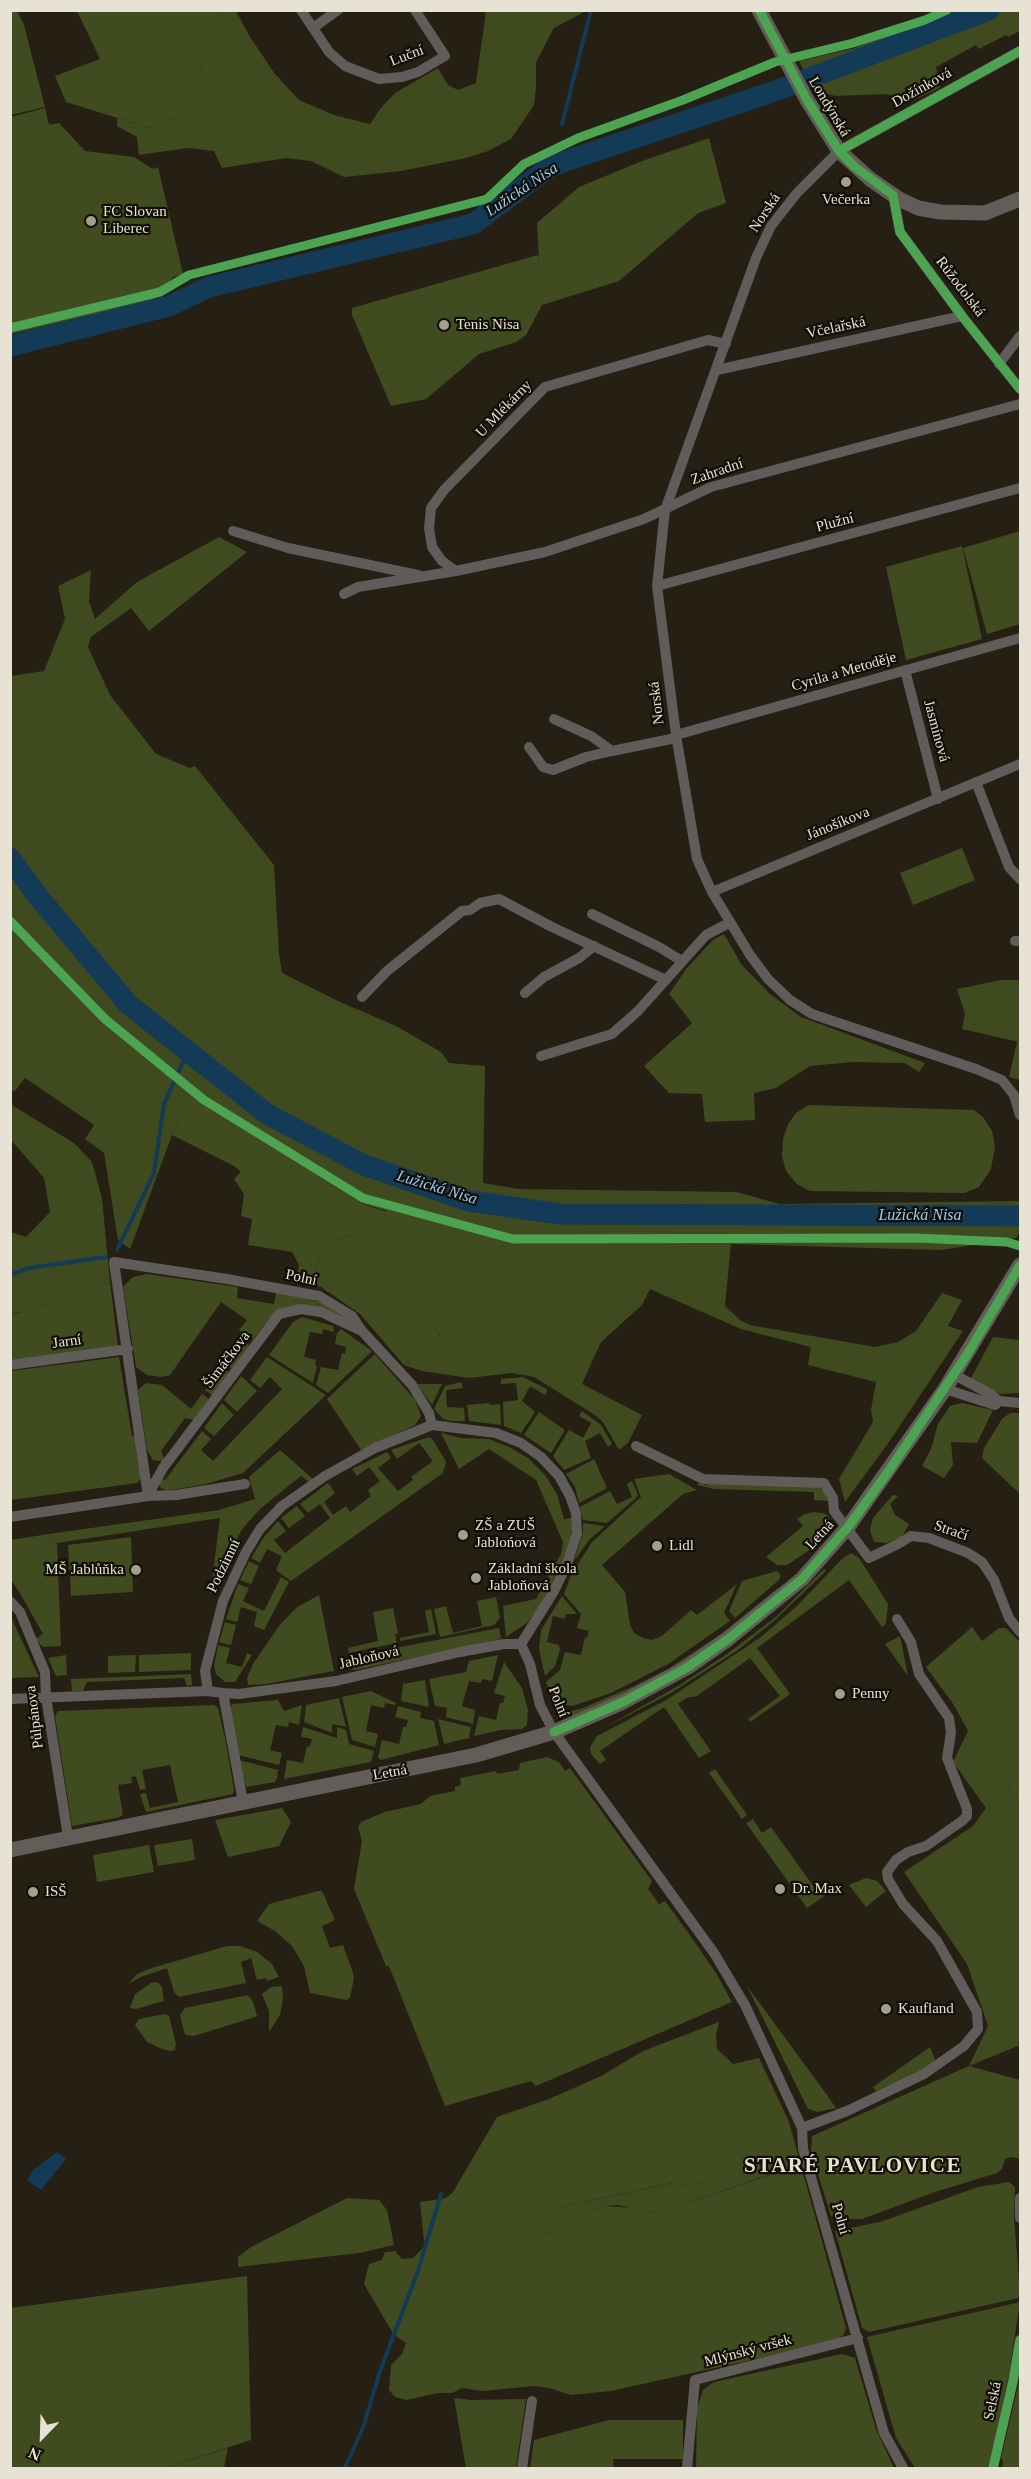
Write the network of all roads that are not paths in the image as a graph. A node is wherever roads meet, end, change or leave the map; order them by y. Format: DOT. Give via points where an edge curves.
graph roads {
  1 [pos="301,10"];
  2 [pos="338,10"];
  3 [pos="415,10"];
  4 [pos="759,10"];
  5 [pos="313,28"];
  6 [pos="1020,51"];
  7 [pos="839,151"];
  8 [pos="893,195"];
  9 [pos="1020,199"];
  10 [pos="962,316"];
  11 [pos="1020,336"];
  12 [pos="726,344"];
  13 [pos="999,363"];
  14 [pos="717,370"];
  15 [pos="1020,389"];
  16 [pos="1020,404"];
  17 [pos="1020,488"];
  18 [pos="665,510"];
  19 [pos="233,531"];
  20 [pos="456,571"];
  21 [pos="427,576"];
  22 [pos="657,586"];
  23 [pos="344,594"];
  24 [pos="1020,638"];
  25 [pos="905,670"];
  26 [pos="554,719"];
  27 [pos="676,737"];
  28 [pos="529,747"];
  29 [pos="612,751"];
  30 [pos="1020,764"];
  31 [pos="976,782"];
  32 [pos="938,799"];
  33 [pos="1020,879"];
  34 [pos="712,892"];
  35 [pos="592,914"];
  36 [pos="729,923"];
  37 [pos="594,946"];
  38 [pos="682,961"];
  39 [pos="666,981"];
  40 [pos="525,993"];
  41 [pos="362,997"];
  42 [pos="541,1056"];
  43 [pos="1020,1115"];
  44 [pos="1020,1265"];
  45 [pos="362,1331"];
  46 [pos="128,1349"];
  47 [pos="10,1365"];
  48 [pos="953,1374"];
  49 [pos="945,1389"];
  50 [pos="999,1401"];
  51 [pos="1020,1403"];
  52 [pos="432,1425"];
  53 [pos="636,1446"];
  54 [pos="245,1484"];
  55 [pos="148,1496"];
  56 [pos="10,1517"];
  57 [pos="848,1527"];
  58 [pos="869,1558"];
  59 [pos="10,1601"];
  60 [pos="897,1619"];
  61 [pos="1020,1632"];
  62 [pos="521,1644"];
  63 [pos="208,1691"];
  64 [pos="223,1693"];
  65 [pos="46,1697"];
  66 [pos="10,1699"];
  67 [pos="554,1732"];
  68 [pos="243,1802"];
  69 [pos="68,1837"];
  70 [pos="10,1850"];
  71 [pos="802,2128"];
  72 [pos="1020,2198"];
  73 [pos="1020,2218"];
  74 [pos="858,2338"];
  75 [pos="1020,2340"];
  76 [pos="532,2401"];
  77 [pos="522,2469"];
  78 [pos="687,2469"];
  79 [pos="903,2469"];
  80 [pos="993,2469"];
  1 -- 5 [label="street, Luční"];
  2 -- 5 [label="street"];
  3 -- 5 [label="street, Luční" via="445,56 402,77 379,79 345,66"];
  4 -- 7 [label="street, Londýnská"];
  6 -- 7 [label="street, Dožínková"];
  7 -- 8 [label="street, Londýnská"];
  7 -- 12 [label="street, Norská" via="771,226"];
  8 -- 9 [label="street, Londýnská" via="918,208 964,214 985,213"];
  8 -- 10 [label="street, Růžodolská" via="900,232"];
  10 -- 13 [label="street, Růžodolská"];
  10 -- 14 [label="street, Včelařská"];
  11 -- 13 [label="street"];
  12 -- 14 [label="street, Norská"];
  12 -- 20 [label="street, U Mlékárny" via="708,340 545,387 431,508 432,547"];
  13 -- 15 [label="street, Růžodolská"];
  14 -- 18 [label="street, Norská"];
  16 -- 18 [label="street, Zahradní" via="711,487"];
  17 -- 22 [label="street, Plužní"];
  18 -- 20 [label="street, Zahradní" via="545,552"];
  18 -- 22 [label="street, Norská"];
  19 -- 21 [label="street, Zahradní" via="288,548"];
  20 -- 21 [label="street, Zahradní"];
  21 -- 23 [label="street, Zahradní" via="358,587"];
  22 -- 27 [label="street, Norská"];
  24 -- 25 [label="street, Cyrila a Metoděje"];
  25 -- 27 [label="street, Cyrila a Metoděje"];
  25 -- 32 [label="street, Jasmínová"];
  26 -- 29 [label="street"];
  27 -- 29 [label="street, Cyrila a Metoděje"];
  27 -- 34 [label="street, Norská" via="697,859"];
  28 -- 29 [label="street, Cyrila a Metoděje" via="543,767 553,770"];
  30 -- 31 [label="street, Jánošíkova"];
  31 -- 32 [label="street, Jánošíkova"];
  31 -- 33 [label="street" via="1009,867"];
  32 -- 34 [label="street, Jánošíkova"];
  34 -- 36 [label="street, Norská"];
  35 -- 38 [label="street"];
  36 -- 38 [label="street" via="706,935"];
  36 -- 43 [label="street, Norská" via="768,979 805,1009 834,1023 1002,1080 1014,1095"];
  37 -- 39 [label="street"];
  37 -- 40 [label="street"];
  37 -- 41 [label="street" via="499,899 480,903 462,911 387,971"];
  38 -- 39 [label="street"];
  39 -- 42 [label="street" via="612,1034"];
  44 -- 48 [label="street, Letná"];
  45 -- 46 [label="street, Polní" via="352,1316 319,1296 114,1262"];
  45 -- 52 [label="street, Polní" via="412,1385"];
  45 -- 55 [label="street, Šimáčkova" via="321,1312 279,1314 163,1468"];
  46 -- 47 [label="street, Jarní"];
  46 -- 55 [label="street"];
  48 -- 49 [label="street, Letná"];
  48 -- 50 [label="street"];
  49 -- 50 [label="street" via="985,1403 995,1405"];
  49 -- 57 [label="street, Letná"];
  50 -- 51 [label="street"];
  52 -- 62 [label="street" via="496,1433 521,1443 559,1476 573,1503 576,1544 554,1591"];
  52 -- 63 [label="street, Podzimní" via="375,1448 325,1476 282,1506 260,1529 223,1601 205,1671"];
  53 -- 57 [label="street" via="702,1479 824,1483 833,1498 834,1511"];
  54 -- 55 [label="street" via="176,1496"];
  55 -- 56 [label="street"];
  57 -- 58 [label="street, Letná"];
  57 -- 67 [label="street, Letná" via="802,1579 688,1667 623,1702"];
  58 -- 61 [label="street, Stračí" via="911,1536 929,1538 968,1553 982,1562"];
  59 -- 65 [label="street, Půlpánova" via="20,1612 45,1672"];
  60 -- 71 [label="street" via="911,1642 919,1674 950,1718 947,1758 967,1816 926,1846 896,1860 887,1872 888,1879 903,1904 937,1941 977,2012 978,2029 964,2046 924,2074"];
  62 -- 64 [label="street, Jabloňová" via="460,1652 336,1681"];
  62 -- 67 [label="street, Polní" via="540,1705"];
  63 -- 64 [label="street"];
  63 -- 65 [label="street"];
  64 -- 68 [label="street"];
  65 -- 66 [label="street"];
  65 -- 69 [label="street, Půlpánova"];
  67 -- 68 [label="street, Letná" via="476,1755"];
  67 -- 71 [label="street, Polní" via="714,1953 745,2005"];
  68 -- 69 [label="street, Letná"];
  69 -- 70 [label="street, Letná"];
  71 -- 74 [label="street, Polní" via="803,2149"];
  72 -- 73 [label="street"];
  74 -- 78 [label="street, Mlýnský vršek" via="696,2380"];
  74 -- 79 [label="street, Polní" via="884,2433"];
  75 -- 80 [label="street, Selská"];
  76 -- 77 [label="street"];
}
